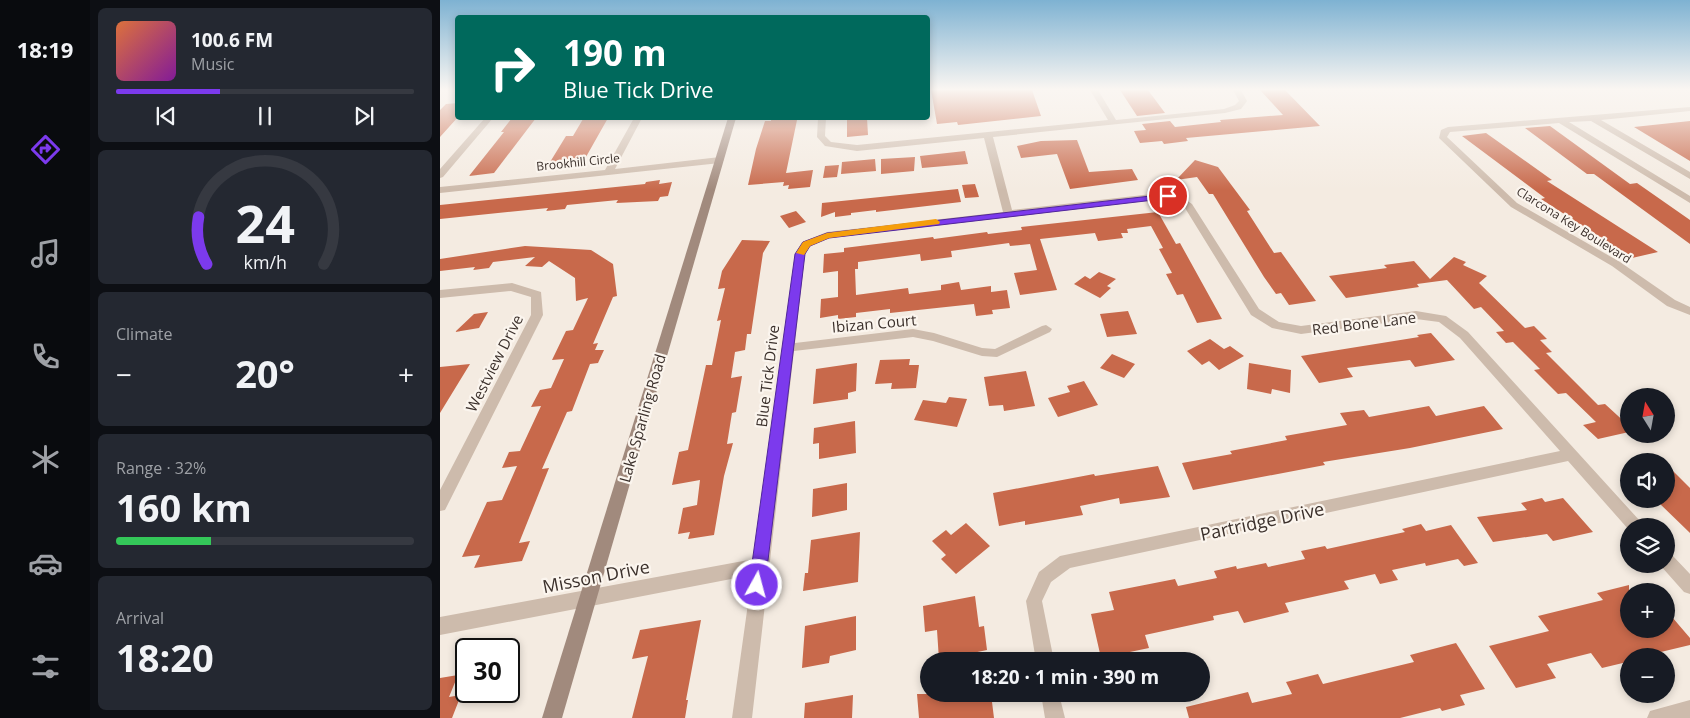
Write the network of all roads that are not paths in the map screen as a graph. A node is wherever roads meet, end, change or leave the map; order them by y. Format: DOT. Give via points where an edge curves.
graph roads {
  1 [pos="484,124"];
  2 [pos="635,124"];
  3 [pos="730,124"];
  4 [pos="822,124"];
  5 [pos="1099,124"];
  6 [pos="1521,124"];
  7 [pos="1566,124"];
  8 [pos="1602,124"];
  9 [pos="988,135"];
  10 [pos="720,160"];
  11 [pos="609,172"];
  12 [pos="440,175"];
  13 [pos="1690,176"];
  14 [pos="440,190"];
  15 [pos="1690,200"];
  16 [pos="1008,213"];
  17 [pos="440,294"];
  18 [pos="1690,312"];
  19 [pos="1046,329"];
  20 [pos="788,348"];
  21 [pos="1570,455"];
  22 [pos="440,505"];
  23 [pos="1628,518"];
  24 [pos="759,566"];
  25 [pos="1675,570"];
  26 [pos="1690,586"];
  27 [pos="588,599"];
  28 [pos="440,626"];
  29 [pos="1042,652"];
  30 [pos="1052,702"];
  31 [pos="1690,709"];
  32 [pos="552,718"];
  33 [pos="742,718"];
  34 [pos="1055,718"];
  35 [pos="1657,718"];
  1 -- 12 [label="street"];
  2 -- 11 [label="street"];
  3 -- 10 [label="street, Lake Sparling Road"];
  4 -- 9 [label="street" via="821,137 828,144 842,147"];
  5 -- 9 [label="street"];
  6 -- 18 [label="street, Clarcona Key Boulevard" via="1448,130 1442,135 1514,205 1616,264 1671,303"];
  7 -- 15 [label="street"];
  8 -- 13 [label="street"];
  9 -- 16 [label="street"];
  10 -- 11 [label="street, Brookhill Circle"];
  10 -- 27 [label="street, Lake Sparling Road"];
  11 -- 14 [label="street, Brookhill Circle"];
  16 -- 20 [label="street, Blue Tick Drive" via="827,235 806,244 800,254"];
  16 -- 21 [label="street, Red Bone Lane" via="1162,196 1184,202 1255,312 1276,324 1301,330 1416,314 1442,319 1464,335"];
  17 -- 22 [label="street, Westview Drive" via="512,287 537,295 537,315"];
  19 -- 20 [label="street, Ibizan Court" via="997,353 913,334"];
  20 -- 24 [label="street, Blue Tick Drive"];
  21 -- 23 [label="street, Red Bone Lane"];
  21 -- 29 [label="street, Partridge Drive" via="1066,561 1045,577 1034,601"];
  24 -- 27 [label="street, Misson Drive"];
  24 -- 33 [label="street, Blue Tick Drive"];
  25 -- 26 [label="street"];
  27 -- 28 [label="street, Misson Drive"];
  27 -- 32 [label="street, Lake Sparling Road"];
  30 -- 34 [label="street"];
  31 -- 35 [label="street"];
}
